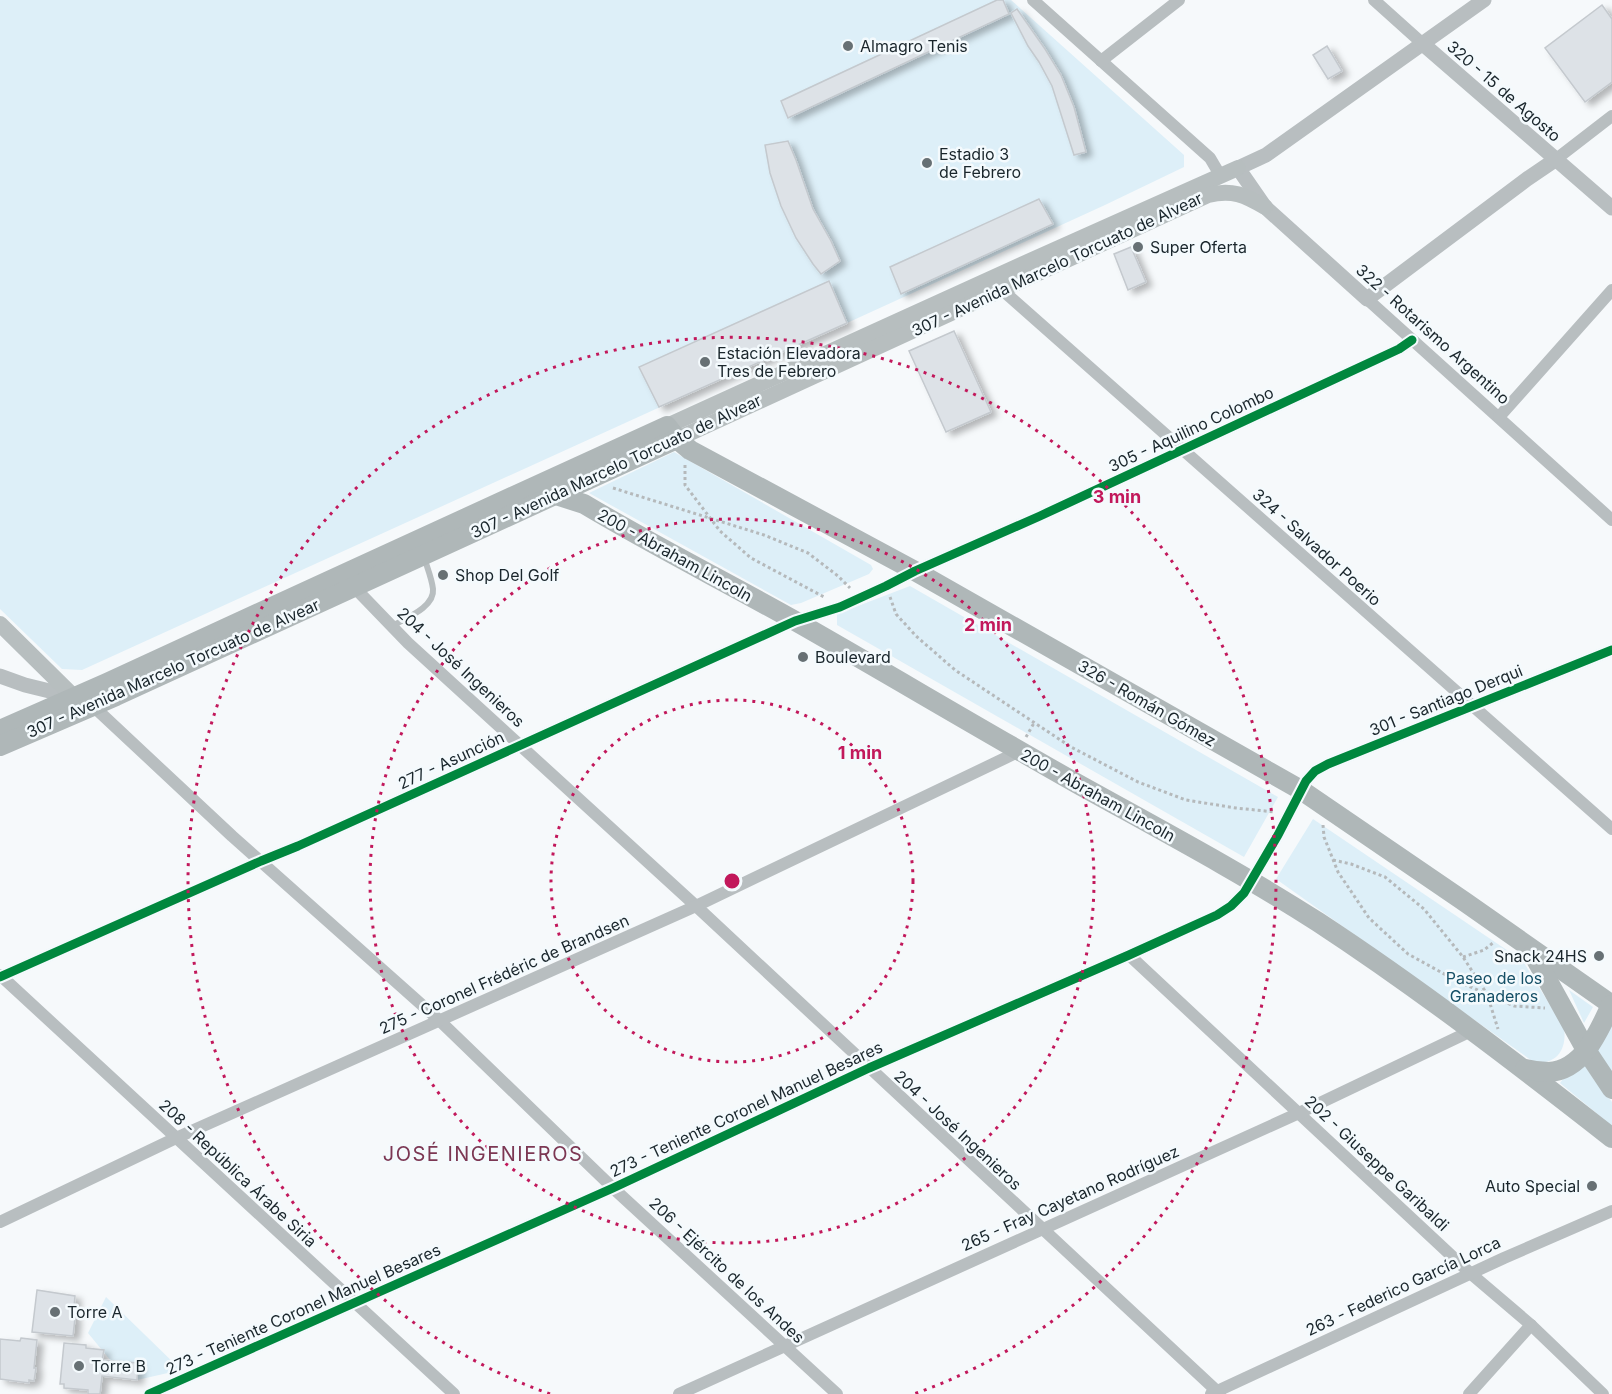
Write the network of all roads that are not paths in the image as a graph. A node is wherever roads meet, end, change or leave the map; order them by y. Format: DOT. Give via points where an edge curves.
graph roads {
  1 [pos="1033,0"];
  2 [pos="1179,0"];
  3 [pos="1374,0"];
  4 [pos="1484,0"];
  5 [pos="1423,44"];
  6 [pos="1101,61"];
  7 [pos="1612,116"];
  8 [pos="1555,160"];
  9 [pos="1238,168"];
  10 [pos="1220,175"];
  11 [pos="1265,207"];
  12 [pos="1612,208"];
  13 [pos="1000,289"];
  14 [pos="1612,290"];
  15 [pos="1367,298"];
  16 [pos="1412,340"];
  17 [pos="1499,417"];
  18 [pos="678,438"];
  19 [pos="1183,450"];
  20 [pos="556,495"];
  21 [pos="1612,520"];
  22 [pos="423,554"];
  23 [pos="915,571"];
  24 [pos="350,579"];
  25 [pos="795,621"];
  26 [pos="0,624"];
  27 [pos="392,626"];
  28 [pos="1612,650"];
  29 [pos="0,676"];
  30 [pos="74,697"];
  31 [pos="93,706"];
  32 [pos="1473,707"];
  33 [pos="0,730"];
  34 [pos="520,745"];
  35 [pos="0,746"];
  36 [pos="1020,751"];
  37 [pos="1301,790"];
  38 [pos="1612,829"];
  39 [pos="261,861"];
  40 [pos="1252,881"];
  41 [pos="696,906"];
  42 [pos="1530,948"];
  43 [pos="1129,955"];
  44 [pos="0,976"];
  45 [pos="1612,1003"];
  46 [pos="440,1021"];
  47 [pos="1473,1030"];
  48 [pos="1586,1050"];
  49 [pos="869,1068"];
  50 [pos="1524,1069"];
  51 [pos="1612,1089"];
  52 [pos="1299,1113"];
  53 [pos="176,1138"];
  54 [pos="1612,1138"];
  55 [pos="613,1188"];
  56 [pos="1612,1210"];
  57 [pos="0,1222"];
  58 [pos="1043,1228"];
  59 [pos="1470,1273"];
  60 [pos="354,1302"];
  61 [pos="1531,1325"];
  62 [pos="786,1346"];
  63 [pos="1215,1393"];
  64 [pos="149,1394"];
  65 [pos="454,1394"];
  66 [pos="679,1394"];
  67 [pos="837,1394"];
  68 [pos="1469,1394"];
  69 [pos="1603,1394"];
  1 -- 6 [label="street"];
  2 -- 6 [label="street"];
  3 -- 5 [label="street, 320 - 15 de Agosto"];
  4 -- 5 [label="street"];
  5 -- 8 [label="street, 320 - 15 de Agosto"];
  5 -- 9 [label="street" via="1266,155"];
  6 -- 10 [label="street" via="1210,158"];
  7 -- 8 [label="street"];
  8 -- 12 [label="street, 320 - 15 de Agosto"];
  8 -- 15 [label="street"];
  9 -- 10 [label="main road, 307 - Avenida Marcelo Torcuato de Alvear"];
  9 -- 11 [label="street, 322 - Rotarismo Argentino"];
  10 -- 18 [label="main road, 307 - Avenida Marcelo Torcuato de Alvear"];
  11 -- 13 [label="main road, 307 - Avenida Marcelo Torcuato de Alvear" via="1228,192 1208,195"];
  11 -- 15 [label="street, 322 - Rotarismo Argentino"];
  13 -- 18 [label="main road, 307 - Avenida Marcelo Torcuato de Alvear"];
  13 -- 19 [label="street, 324 - Salvador Poerio"];
  14 -- 17 [label="street"];
  15 -- 16 [label="street, 322 - Rotarismo Argentino"];
  16 -- 17 [label="street, 322 - Rotarismo Argentino"];
  16 -- 19 [label="street, 305 - Aquilino Colombo"];
  17 -- 21 [label="street, 322 - Rotarismo Argentino"];
  18 -- 20 [label="main road, 307 - Avenida Marcelo Torcuato de Alvear"];
  18 -- 23 [label="main road, 326 - Román Gómez"];
  18 -- 24 [label="main road, 307 - Avenida Marcelo Torcuato de Alvear"];
  19 -- 23 [label="street, 305 - Aquilino Colombo"];
  19 -- 32 [label="street, 324 - Salvador Poerio"];
  20 -- 22 [label="main road, 307 - Avenida Marcelo Torcuato de Alvear"];
  20 -- 25 [label="main road, 200 - Abraham Lincoln" via="584,504"];
  22 -- 24 [label="main road, 307 - Avenida Marcelo Torcuato de Alvear"];
  22 -- 27 [label="lane" via="432,598 428,605"];
  23 -- 25 [label="street, 277 - Asunción" via="840,607"];
  23 -- 37 [label="main road, 326 - Román Gómez"];
  24 -- 27 [label="street, 204 - José Ingenieros"];
  24 -- 30 [label="main road, 307 - Avenida Marcelo Torcuato de Alvear"];
  24 -- 31 [label="main road, 307 - Avenida Marcelo Torcuato de Alvear"];
  25 -- 34 [label="street, 277 - Asunción"];
  25 -- 36 [label="main road, 200 - Abraham Lincoln"];
  26 -- 30 [label="main road"];
  27 -- 34 [label="street, 204 - José Ingenieros"];
  28 -- 32 [label="street, 301 - Santiago Derqui"];
  29 -- 30 [label="street"];
  30 -- 31 [label="main road"];
  30 -- 33 [label="main road, 307 - Avenida Marcelo Torcuato de Alvear"];
  31 -- 35 [label="main road, 307 - Avenida Marcelo Torcuato de Alvear"];
  31 -- 39 [label="street, 206 - Ejército de los Andes"];
  32 -- 37 [label="street, 301 - Santiago Derqui" via="1329,764 1315,771"];
  32 -- 38 [label="street, 324 - Salvador Poerio"];
  34 -- 39 [label="street, 277 - Asunción"];
  34 -- 41 [label="street, 204 - José Ingenieros"];
  36 -- 40 [label="main road, 200 - Abraham Lincoln"];
  36 -- 41 [label="street, 275 - Coronel Frédéric de Brandsen"];
  37 -- 40 [label="street, 273 - Teniente Coronel Manuel Besares"];
  37 -- 42 [label="main road, 326 - Román Gómez"];
  39 -- 44 [label="street, 277 - Asunción"];
  39 -- 46 [label="street, 206 - Ejército de los Andes"];
  40 -- 43 [label="street, 273 - Teniente Coronel Manuel Besares" via="1231,906"];
  40 -- 47 [label="main road, 200 - Abraham Lincoln"];
  41 -- 46 [label="street, 275 - Coronel Frédéric de Brandsen"];
  41 -- 49 [label="street, 204 - José Ingenieros"];
  42 -- 45 [label="main road, 326 - Román Gómez"];
  42 -- 48 [label="main road"];
  43 -- 49 [label="street, 273 - Teniente Coronel Manuel Besares"];
  43 -- 52 [label="street, 202 - Giuseppe Garibaldi"];
  44 -- 53 [label="street, 208 - República Árabe Siria"];
  45 -- 48 [label="main road"];
  46 -- 53 [label="street, 275 - Coronel Frédéric de Brandsen"];
  46 -- 55 [label="street, 206 - Ejército de los Andes"];
  47 -- 50 [label="main road, 200 - Abraham Lincoln"];
  47 -- 52 [label="street, 265 - Fray Cayetano Rodríguez"];
  48 -- 50 [label="main road" via="1564,1069"];
  48 -- 51 [label="main road"];
  49 -- 55 [label="street, 273 - Teniente Coronel Manuel Besares"];
  49 -- 58 [label="street, 204 - José Ingenieros"];
  50 -- 54 [label="main road, 200 - Abraham Lincoln"];
  52 -- 58 [label="street, 265 - Fray Cayetano Rodríguez"];
  52 -- 59 [label="street, 202 - Giuseppe Garibaldi"];
  53 -- 57 [label="street, 275 - Coronel Frédéric de Brandsen"];
  53 -- 60 [label="street, 208 - República Árabe Siria"];
  55 -- 60 [label="street, 273 - Teniente Coronel Manuel Besares"];
  55 -- 62 [label="street, 206 - Ejército de los Andes"];
  56 -- 59 [label="street, 263 - Federico García Lorca"];
  58 -- 62 [label="street, 265 - Fray Cayetano Rodríguez"];
  58 -- 63 [label="street, 204 - José Ingenieros"];
  59 -- 61 [label="street, 202 - Giuseppe Garibaldi"];
  59 -- 63 [label="street, 263 - Federico García Lorca"];
  60 -- 64 [label="street, 273 - Teniente Coronel Manuel Besares"];
  60 -- 65 [label="street, 208 - República Árabe Siria"];
  61 -- 68 [label="street"];
  61 -- 69 [label="street, 202 - Giuseppe Garibaldi"];
  62 -- 66 [label="street, 265 - Fray Cayetano Rodríguez"];
  62 -- 67 [label="street, 206 - Ejército de los Andes"];
}
